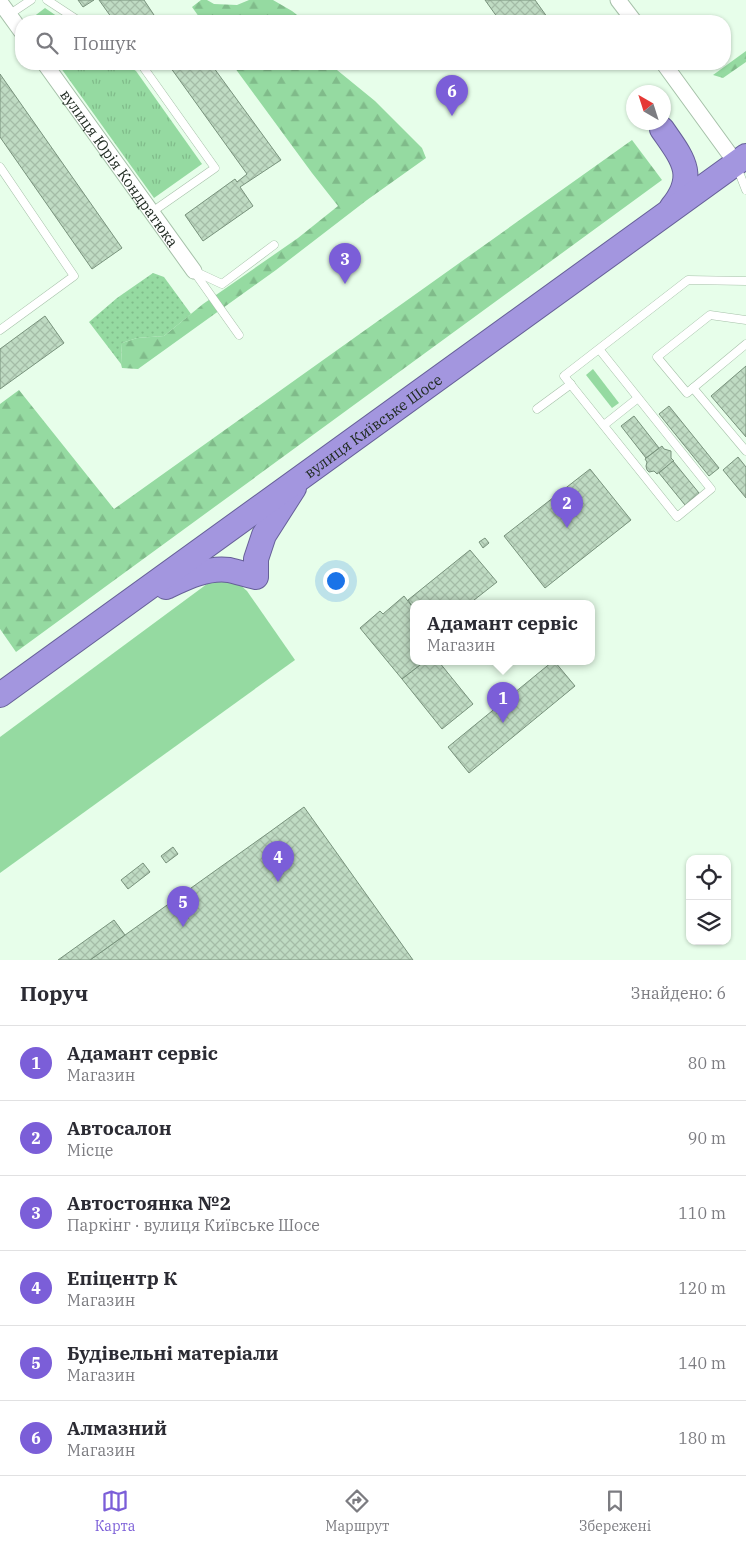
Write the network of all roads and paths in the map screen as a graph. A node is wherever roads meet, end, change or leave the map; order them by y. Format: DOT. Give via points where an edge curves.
graph roads {
  1 [pos="31,0"];
  2 [pos="48,0"];
  3 [pos="618,0"];
  4 [pos="0,2"];
  5 [pos="10,14"];
  6 [pos="70,15"];
  7 [pos="629,15"];
  8 [pos="15,21"];
  9 [pos="49,70"];
  10 [pos="145,70"];
  11 [pos="669,70"];
  12 [pos="663,130"];
  13 [pos="743,164"];
  14 [pos="0,167"];
  15 [pos="746,190"];
  16 [pos="152,212"];
  17 [pos="666,214"];
  18 [pos="274,245"];
  19 [pos="194,271"];
  20 [pos="746,281"];
  21 [pos="746,320"];
  22 [pos="0,330"];
  23 [pos="240,335"];
  24 [pos="746,344"];
  25 [pos="599,349"];
  26 [pos="571,384"];
  27 [pos="693,388"];
  28 [pos="638,398"];
  29 [pos="537,409"];
  30 [pos="604,425"];
  31 [pos="746,452"];
  32 [pos="300,478"];
  33 [pos="108,617"];
  34 [pos="0,695"];
  1 -- 5 [label="lane"];
  2 -- 6 [label="lane"];
  3 -- 7 [label="street"];
  4 -- 5 [label="street"];
  5 -- 8 [label="street"];
  9 -- 16 [label="street, вулиця Юрія Кондратюка"];
  10 -- 16 [label="lane" via="215,168"];
  11 -- 13 [label="street"];
  12 -- 17 [label="highway" via="685,165 682,194"];
  13 -- 15 [label="lane"];
  13 -- 17 [label="highway, вулиця Київське Шосе"];
  14 -- 22 [label="lane" via="74,276"];
  16 -- 19 [label="street, вулиця Юрія Кондратюка"];
  17 -- 32 [label="highway, вулиця Київське Шосе"];
  18 -- 19 [label="lane" via="222,284"];
  19 -- 23 [label="lane"];
  20 -- 25 [label="lane" via="688,280"];
  21 -- 27 [label="lane" via="710,315 657,357 687,393"];
  24 -- 27 [label="lane"];
  25 -- 26 [label="lane" via="564,376"];
  25 -- 28 [label="lane"];
  26 -- 29 [label="lane"];
  26 -- 30 [label="lane"];
  27 -- 31 [label="lane"];
  28 -- 30 [label="lane"];
  28 -- 30 [label="lane" via="711,489 677,517"];
  32 -- 33 [label="highway, вулиця Київське Шосе"];
  32 -- 33 [label="highway" via="264,535 256,559 256,577 228,570 211,570 179,580"];
  33 -- 34 [label="highway, вулиця Київське Шосе"];
}
